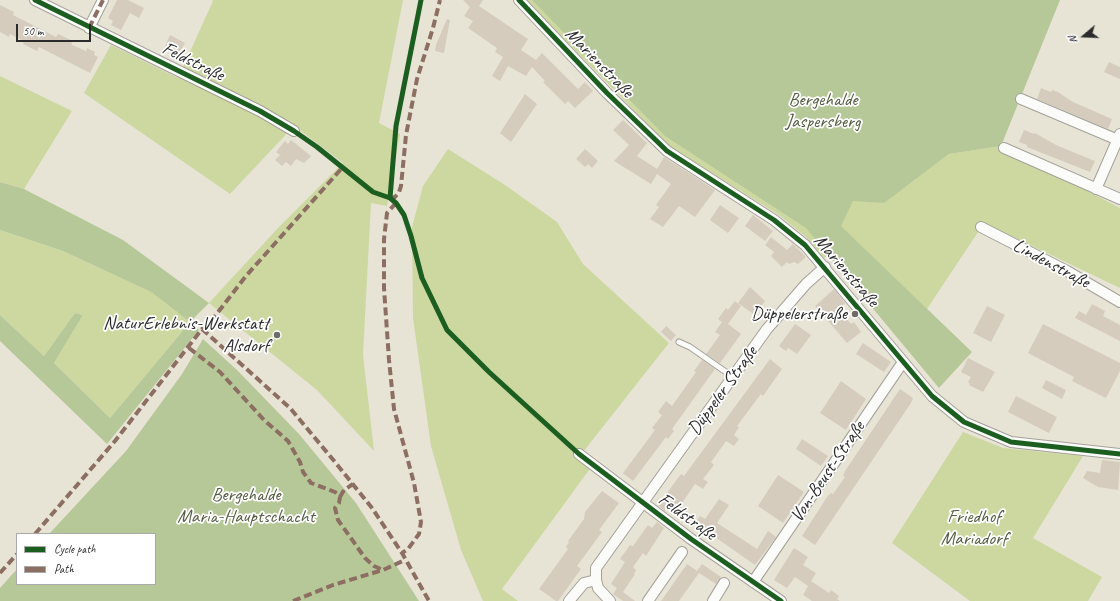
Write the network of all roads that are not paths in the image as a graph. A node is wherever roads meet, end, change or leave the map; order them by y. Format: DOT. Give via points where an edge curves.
graph roads {
  1 [pos="35,0"];
  2 [pos="103,0"];
  3 [pos="519,0"];
  4 [pos="89,28"];
  5 [pos="1021,99"];
  6 [pos="294,131"];
  7 [pos="1119,137"];
  8 [pos="1004,148"];
  9 [pos="1096,189"];
  10 [pos="1120,199"];
  11 [pos="981,228"];
  12 [pos="825,267"];
  13 [pos="1120,302"];
  14 [pos="679,342"];
  15 [pos="903,362"];
  16 [pos="733,377"];
  17 [pos="579,454"];
  18 [pos="1120,454"];
  19 [pos="642,503"];
  20 [pos="682,552"];
  21 [pos="596,580"];
  22 [pos="753,582"];
  23 [pos="724,583"];
  24 [pos="569,601"];
  25 [pos="610,601"];
  26 [pos="648,601"];
  27 [pos="713,601"];
  28 [pos="781,601"];
  1 -- 4 [label="street, Feldstraße"];
  2 -- 4 [label="street"];
  3 -- 12 [label="street, Marienstraße" via="607,93 667,151 774,220 805,245"];
  4 -- 6 [label="street, Feldstraße" via="260,111"];
  5 -- 7 [label="street"];
  7 -- 9 [label="street"];
  8 -- 9 [label="street"];
  9 -- 10 [label="street"];
  11 -- 13 [label="street, Lindenstraße" via="1067,271"];
  12 -- 15 [label="street, Marienstraße"];
  12 -- 16 [label="street, Düppeler Straße" via="786,305"];
  14 -- 16 [label="lane"];
  15 -- 18 [label="street, Marienstraße" via="932,396 964,422 984,432 1011,442"];
  15 -- 22 [label="street, Von-Beust-Straße"];
  16 -- 19 [label="street, Düppeler Straße"];
  17 -- 19 [label="street, Feldstraße"];
  19 -- 21 [label="street, Düppeler Straße" via="596,568"];
  19 -- 22 [label="street, Feldstraße"];
  20 -- 26 [label="street"];
  21 -- 24 [label="street" via="584,583"];
  21 -- 25 [label="street" via="598,588"];
  22 -- 28 [label="street, Feldstraße"];
  23 -- 27 [label="street"];
}
